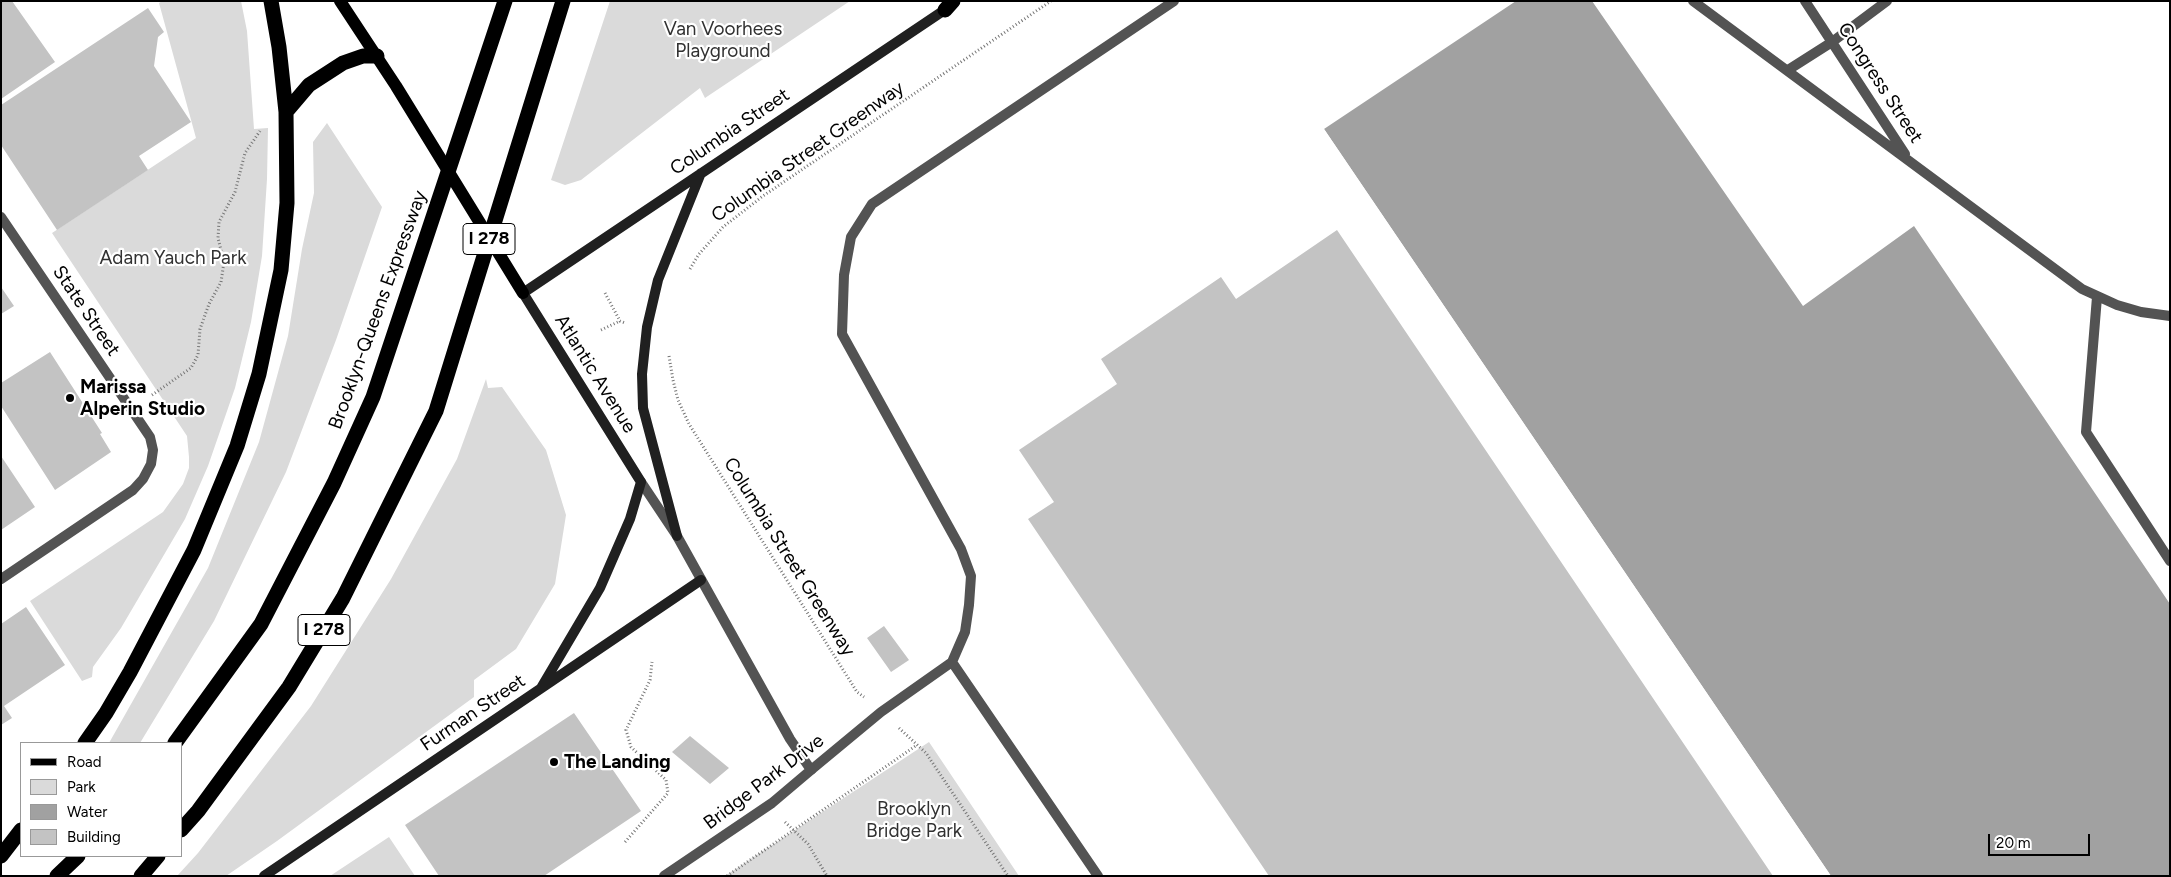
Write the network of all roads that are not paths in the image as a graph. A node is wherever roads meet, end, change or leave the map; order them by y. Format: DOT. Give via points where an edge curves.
graph roads {
  1 [pos="271,1"];
  2 [pos="340,1"];
  3 [pos="505,1"];
  4 [pos="563,1"];
  5 [pos="1174,1"];
  6 [pos="1693,1"];
  7 [pos="1805,1"];
  8 [pos="1887,1"];
  9 [pos="952,4"];
  10 [pos="1832,42"];
  11 [pos="377,56"];
  12 [pos="1788,70"];
  13 [pos="286,112"];
  14 [pos="1908,159"];
  15 [pos="701,173"];
  16 [pos="1,217"];
  17 [pos="523,293"];
  18 [pos="2097,297"];
  19 [pos="2170,316"];
  20 [pos="641,482"];
  21 [pos="677,536"];
  22 [pos="2170,561"];
  23 [pos="1,579"];
  24 [pos="701,580"];
  25 [pos="952,662"];
  26 [pos="541,688"];
  27 [pos="86,742"];
  28 [pos="176,742"];
  29 [pos="811,770"];
  30 [pos="182,829"];
  31 [pos="20,831"];
  32 [pos="1,856"];
  33 [pos="77,857"];
  34 [pos="157,857"];
  35 [pos="57,876"];
  36 [pos="140,876"];
  37 [pos="264,876"];
  38 [pos="664,876"];
  39 [pos="1098,876"];
  1 -- 13 [label="highway"];
  2 -- 11 [label="main road, Atlantic Avenue"];
  3 -- 28 [label="highway, Brooklyn-Queens Expressway" via="373,397 334,483 261,624"];
  4 -- 30 [label="highway, I 278" via="436,411 342,598 289,687"];
  5 -- 25 [label="street" via="872,204 851,237 844,275 842,334 961,549 971,576 965,632"];
  6 -- 12 [label="street"];
  7 -- 10 [label="street, Congress Street"];
  8 -- 10 [label="street"];
  9 -- 15 [label="main road, Columbia Street"];
  10 -- 12 [label="street"];
  10 -- 14 [label="street, Congress Street"];
  11 -- 13 [label="highway" via="363,56 343,63 309,85"];
  11 -- 17 [label="main road, Atlantic Avenue"];
  12 -- 14 [label="street"];
  13 -- 27 [label="highway" via="287,202 280,270 268,336 249,410 194,550 134,664"];
  14 -- 18 [label="street"];
  15 -- 17 [label="main road, Columbia Street"];
  15 -- 21 [label="main road" via="658,280 647,327 642,374 644,408"];
  16 -- 23 [label="street, State Street" via="150,437 152,450 151,464 144,479 119,500"];
  17 -- 20 [label="main road, Atlantic Avenue"];
  18 -- 19 [label="street" via="2141,312"];
  18 -- 22 [label="street" via="2086,432"];
  20 -- 21 [label="street, Atlantic Avenue"];
  20 -- 26 [label="main road" via="630,519 600,588"];
  21 -- 24 [label="street, Atlantic Avenue"];
  24 -- 26 [label="main road, Furman Street"];
  24 -- 29 [label="street, Atlantic Avenue" via="787,734"];
  25 -- 29 [label="street, Bridge Park Drive" via="881,712"];
  25 -- 39 [label="street"];
  26 -- 37 [label="main road, Furman Street"];
  29 -- 38 [label="street, Bridge Park Drive" via="772,803"];
  31 -- 32 [label="highway"];
  33 -- 35 [label="highway"];
  34 -- 36 [label="highway"];
}
